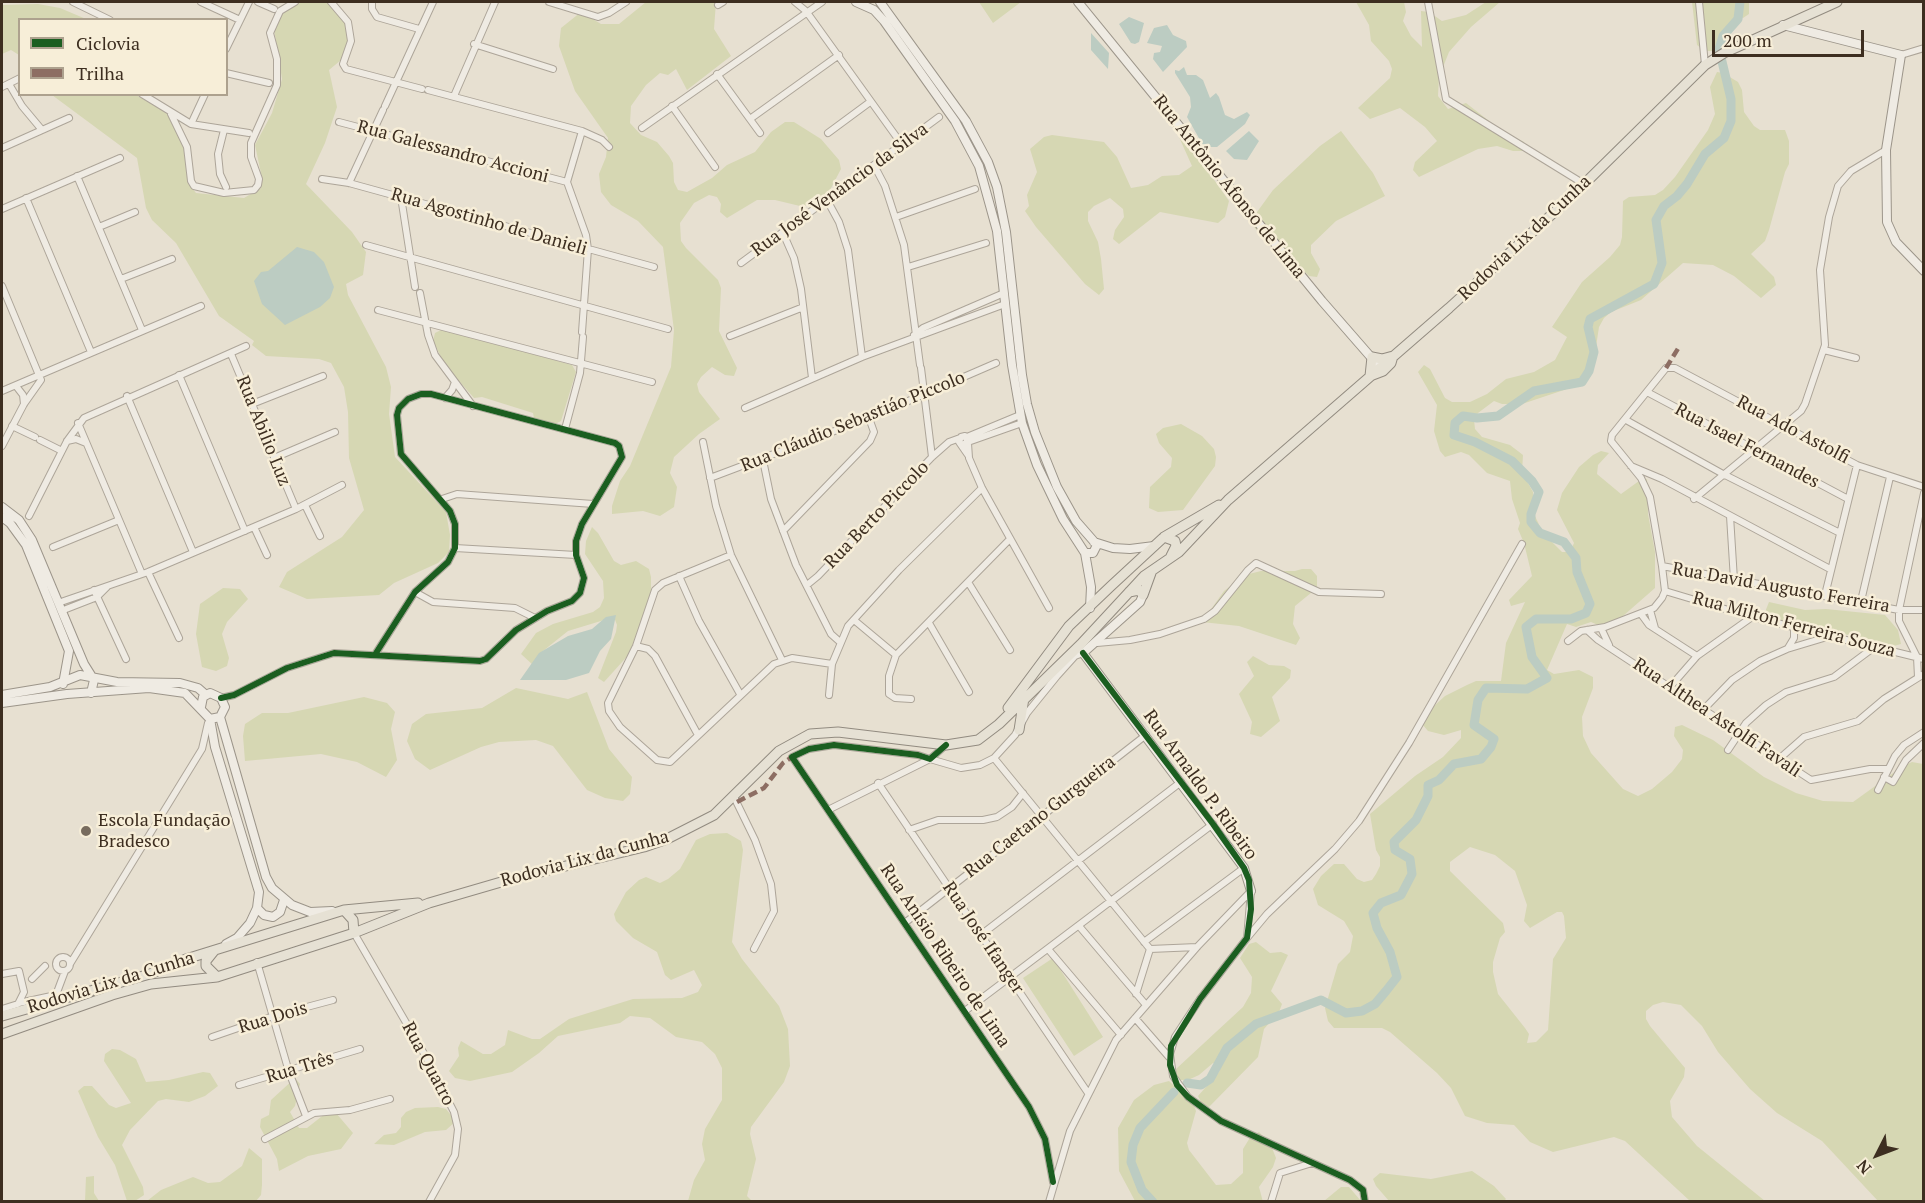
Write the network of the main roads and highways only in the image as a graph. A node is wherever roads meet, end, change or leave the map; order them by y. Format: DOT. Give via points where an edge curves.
graph roads {
  1 [pos="856,2"];
  2 [pos="880,2"];
  3 [pos="1078,2"];
  4 [pos="1837,2"];
  5 [pos="1783,25"];
  6 [pos="1923,271"];
  7 [pos="1393,356"];
  8 [pos="1372,357"];
  9 [pos="1382,369"];
  10 [pos="1370,376"];
  11 [pos="1228,500"];
  12 [pos="2,507"];
  13 [pos="2,517"];
  14 [pos="1164,537"];
  15 [pos="1094,542"];
  16 [pos="1154,546"];
  17 [pos="1085,553"];
  18 [pos="1168,560"];
  19 [pos="1152,571"];
  20 [pos="1128,592"];
  21 [pos="1143,595"];
  22 [pos="1090,608"];
  23 [pos="1070,626"];
  24 [pos="1084,640"];
  25 [pos="92,675"];
  26 [pos="64,681"];
  27 [pos="91,693"];
  28 [pos="67,694"];
  29 [pos="2,695"];
  30 [pos="206,695"];
  31 [pos="1024,698"];
  32 [pos="2,703"];
  33 [pos="201,707"];
  34 [pos="212,717"];
  35 [pos="1018,730"];
  36 [pos="990,731"];
  37 [pos="1251,891"];
  38 [pos="284,900"];
  39 [pos="429,903"];
  40 [pos="257,908"];
  41 [pos="344,910"];
  42 [pos="354,933"];
  43 [pos="214,951"];
  44 [pos="217,977"];
  45 [pos="4,1013"];
  46 [pos="13,1030"];
  47 [pos="2,1034"];
  1 -- 17 [label="main road" via="874,10 884,21 955,121 980,165 992,205 1021,419 1050,493"];
  2 -- 15 [label="main road" via="966,121 997,187 1022,375 1035,432 1069,509"];
  3 -- 8 [label="main road, Rua Antônio Afonso de Lima"];
  4 -- 5 [label="main road, Rodovia Lix da Cunha"];
  5 -- 6 [label="main road" via="1901,55 1886,150 1887,222 1896,242"];
  5 -- 7 [label="main road, Rodovia Lix da Cunha" via="1708,62 1584,184"];
  7 -- 8 [label="main road"];
  7 -- 9 [label="main road, Rodovia Lix da Cunha"];
  8 -- 9 [label="main road, Rua Antônio Afonso de Lima"];
  8 -- 10 [label="main road"];
  9 -- 10 [label="main road, Rodovia Lix da Cunha"];
  10 -- 11 [label="main road, Rodovia Lix da Cunha"];
  11 -- 14 [label="main road, Rodovia Lix da Cunha"];
  11 -- 18 [label="main road, Rodovia Lix da Cunha"];
  12 -- 25 [label="main road" via="26,528"];
  13 -- 26 [label="main road" via="26,544 69,651"];
  14 -- 16 [label="main road, Rodovia Lix da Cunha"];
  14 -- 18 [label="main road" via="1175,541 1176,546"];
  15 -- 16 [label="main road" via="1113,548"];
  15 -- 17 [label="main road" via="1095,551"];
  16 -- 22 [label="main road, Rodovia Lix da Cunha"];
  17 -- 22 [label="main road"];
  18 -- 19 [label="main road, Rodovia Lix da Cunha"];
  19 -- 20 [label="main road, Rodovia Lix da Cunha"];
  19 -- 21 [label="main road"];
  20 -- 21 [label="main road" via="1139,590"];
  20 -- 24 [label="main road, Rodovia Lix da Cunha"];
  21 -- 37 [label="main road, Rua Arnaldo P. Ribeiro" via="1083,653 1213,824 1244,868"];
  22 -- 23 [label="main road, Rodovia Lix da Cunha"];
  23 -- 24 [label="main road" via="1071,639"];
  23 -- 36 [label="main road, Rodovia Lix da Cunha"];
  24 -- 31 [label="main road, Rodovia Lix da Cunha"];
  25 -- 26 [label="main road"];
  25 -- 27 [label="main road" via="95,685"];
  25 -- 30 [label="main road" via="117,682 180,683 198,688"];
  26 -- 28 [label="main road"];
  26 -- 29 [label="main road"];
  27 -- 28 [label="main road"];
  27 -- 33 [label="main road" via="162,690 185,693"];
  28 -- 32 [label="main road"];
  30 -- 33 [label="main road"];
  30 -- 34 [label="main road" via="214,693 225,707"];
  31 -- 35 [label="main road"];
  31 -- 36 [label="main road, Rodovia Lix da Cunha"];
  33 -- 34 [label="main road"];
  34 -- 38 [label="main road" via="262,867 272,888"];
  34 -- 40 [label="main road" via="215,747 256,878"];
  36 -- 39 [label="main road, Rodovia Lix da Cunha" via="978,740 946,745 838,732 810,734 779,751 734,797 702,822 644,847"];
  38 -- 40 [label="main road" via="280,912 273,917"];
  38 -- 41 [label="main road" via="310,912"];
  39 -- 41 [label="main road, Rodovia Lix da Cunha"];
  39 -- 42 [label="main road, Rodovia Lix da Cunha"];
  40 -- 43 [label="main road" via="237,938"];
  41 -- 42 [label="main road" via="353,920"];
  41 -- 43 [label="main road, Rodovia Lix da Cunha"];
  42 -- 44 [label="main road, Rodovia Lix da Cunha"];
  43 -- 44 [label="main road" via="206,961"];
  43 -- 45 [label="main road, Rodovia Lix da Cunha" via="150,974"];
  44 -- 46 [label="main road, Rodovia Lix da Cunha" via="132,989"];
  45 -- 46 [label="main road"];
  46 -- 47 [label="main road, Rodovia Lix da Cunha"];
}
